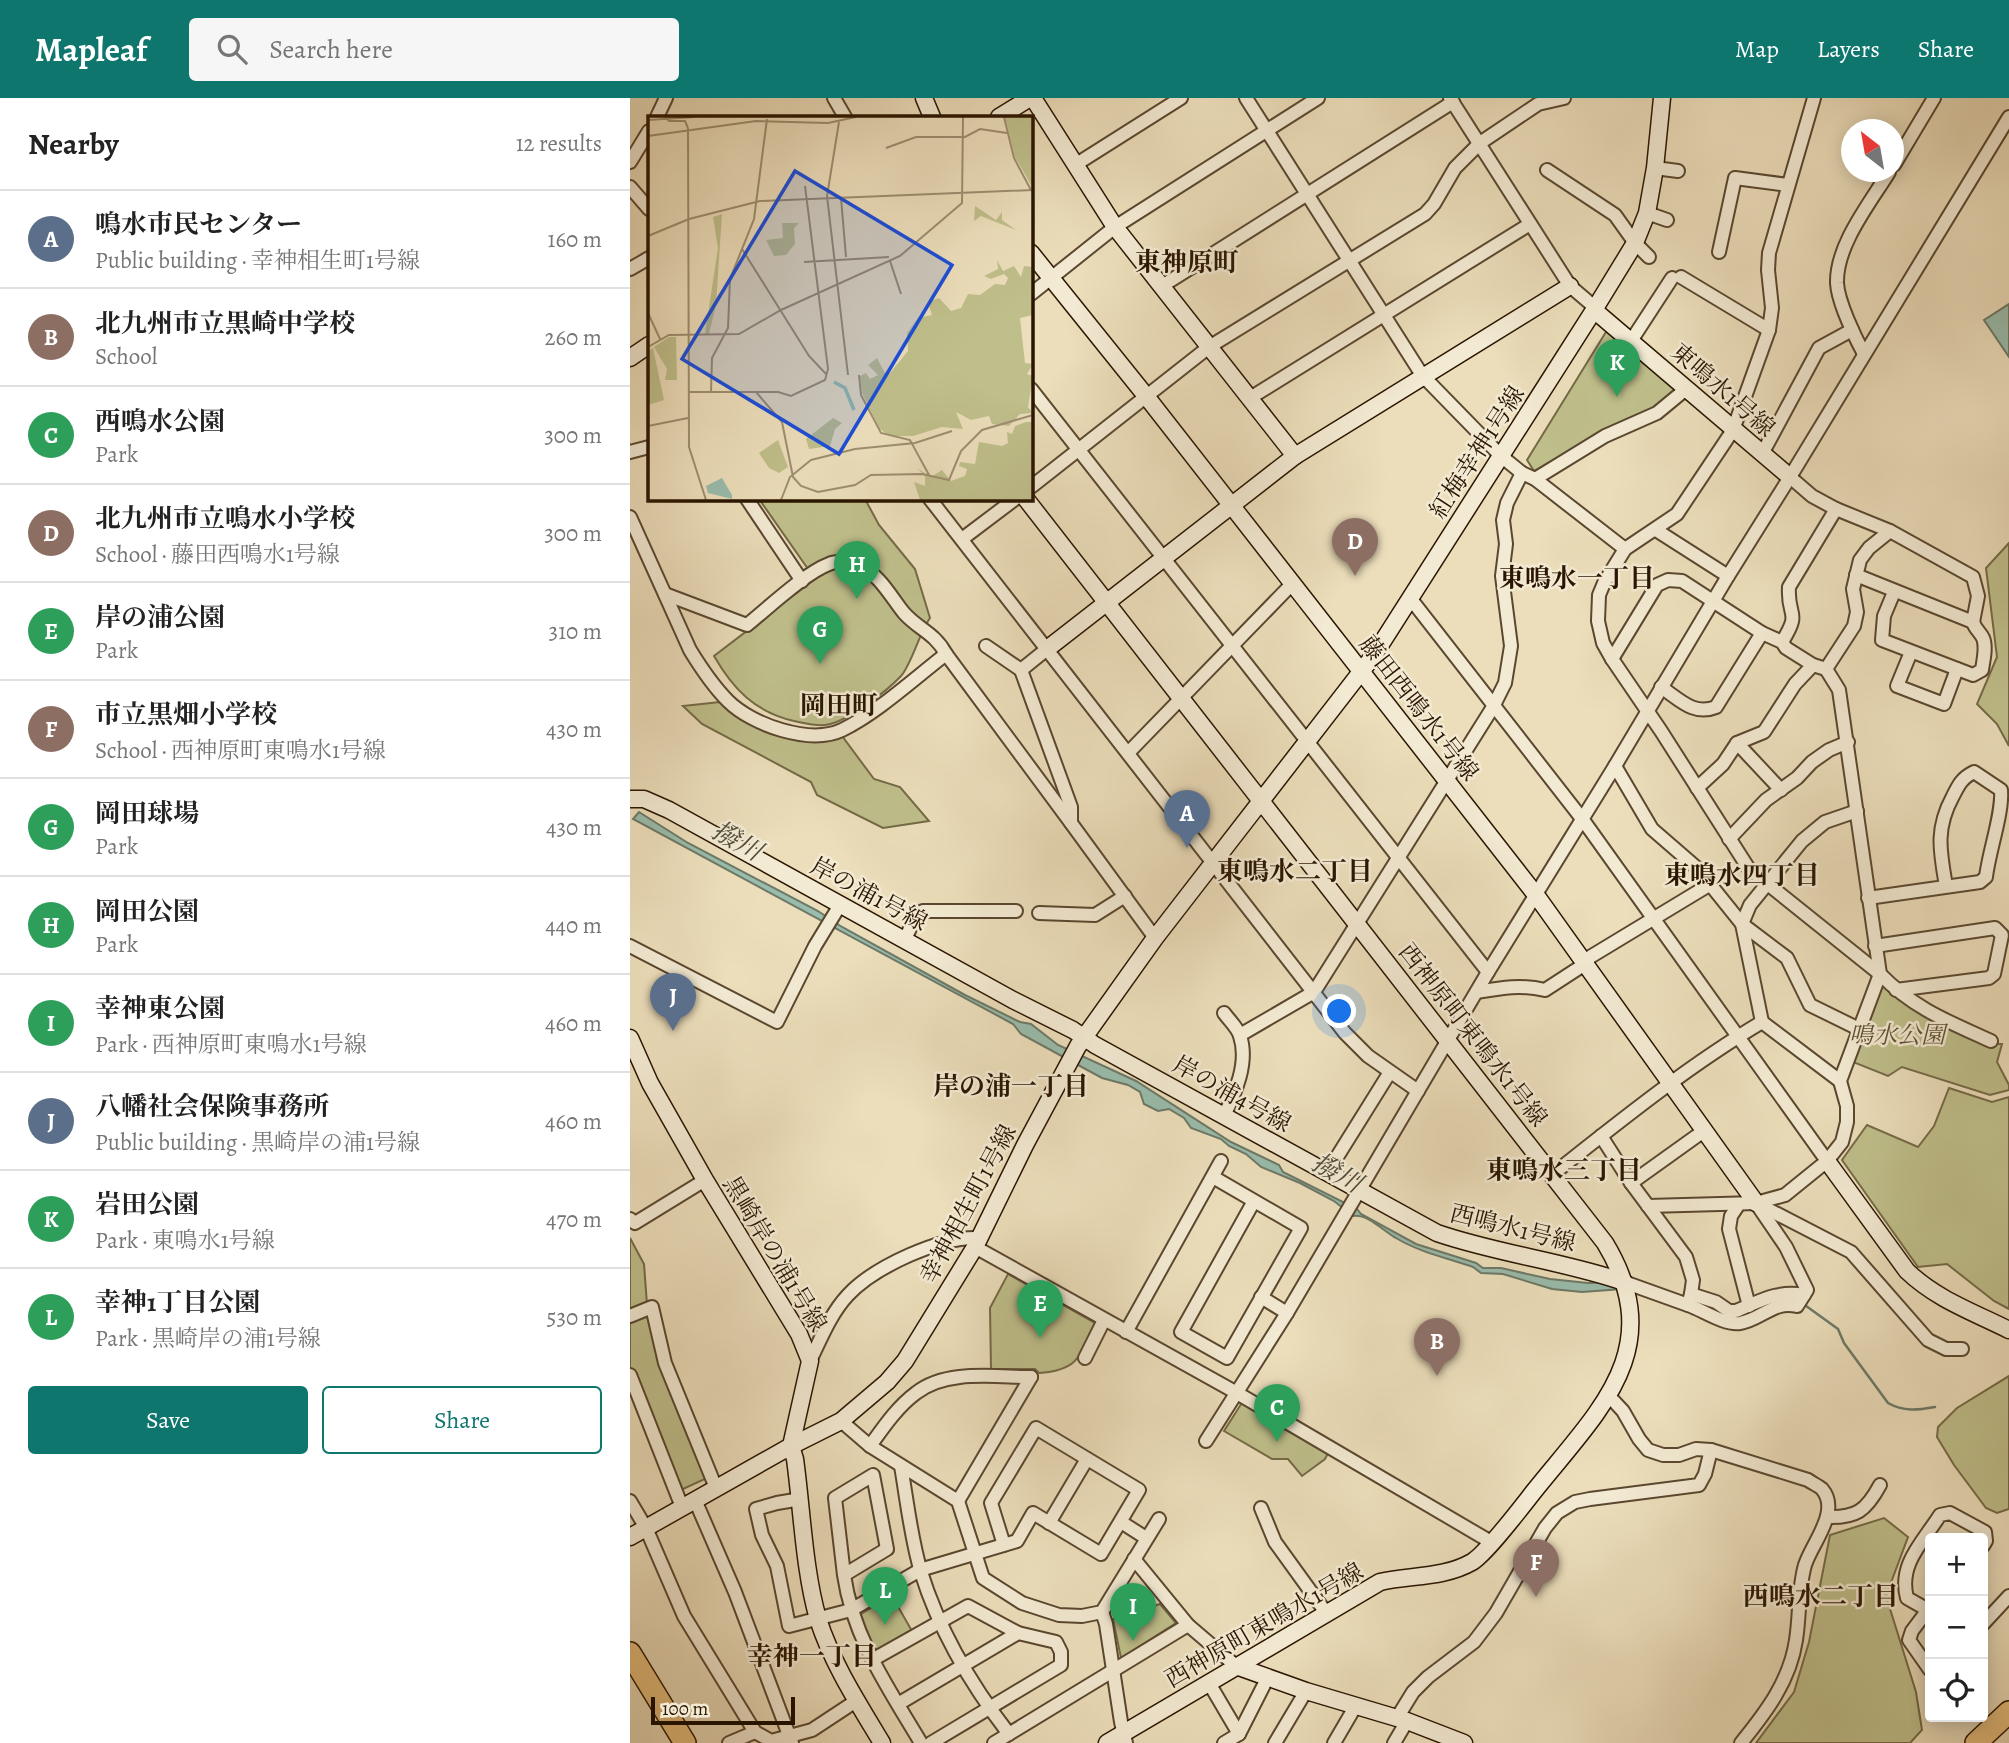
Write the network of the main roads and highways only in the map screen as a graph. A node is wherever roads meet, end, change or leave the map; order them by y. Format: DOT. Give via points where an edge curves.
graph roads {
  1 [pos="630,1653"];
  2 [pos="630,1672"];
  3 [pos="2009,1712"];
  4 [pos="2009,1729"];
  5 [pos="674,1743"];
  6 [pos="685,1743"];
  7 [pos="1976,1743"];
  8 [pos="1994,1743"];
  1 -- 6 [label="highway"];
  2 -- 5 [label="highway"];
  3 -- 7 [label="highway"];
  4 -- 8 [label="highway"];
}
